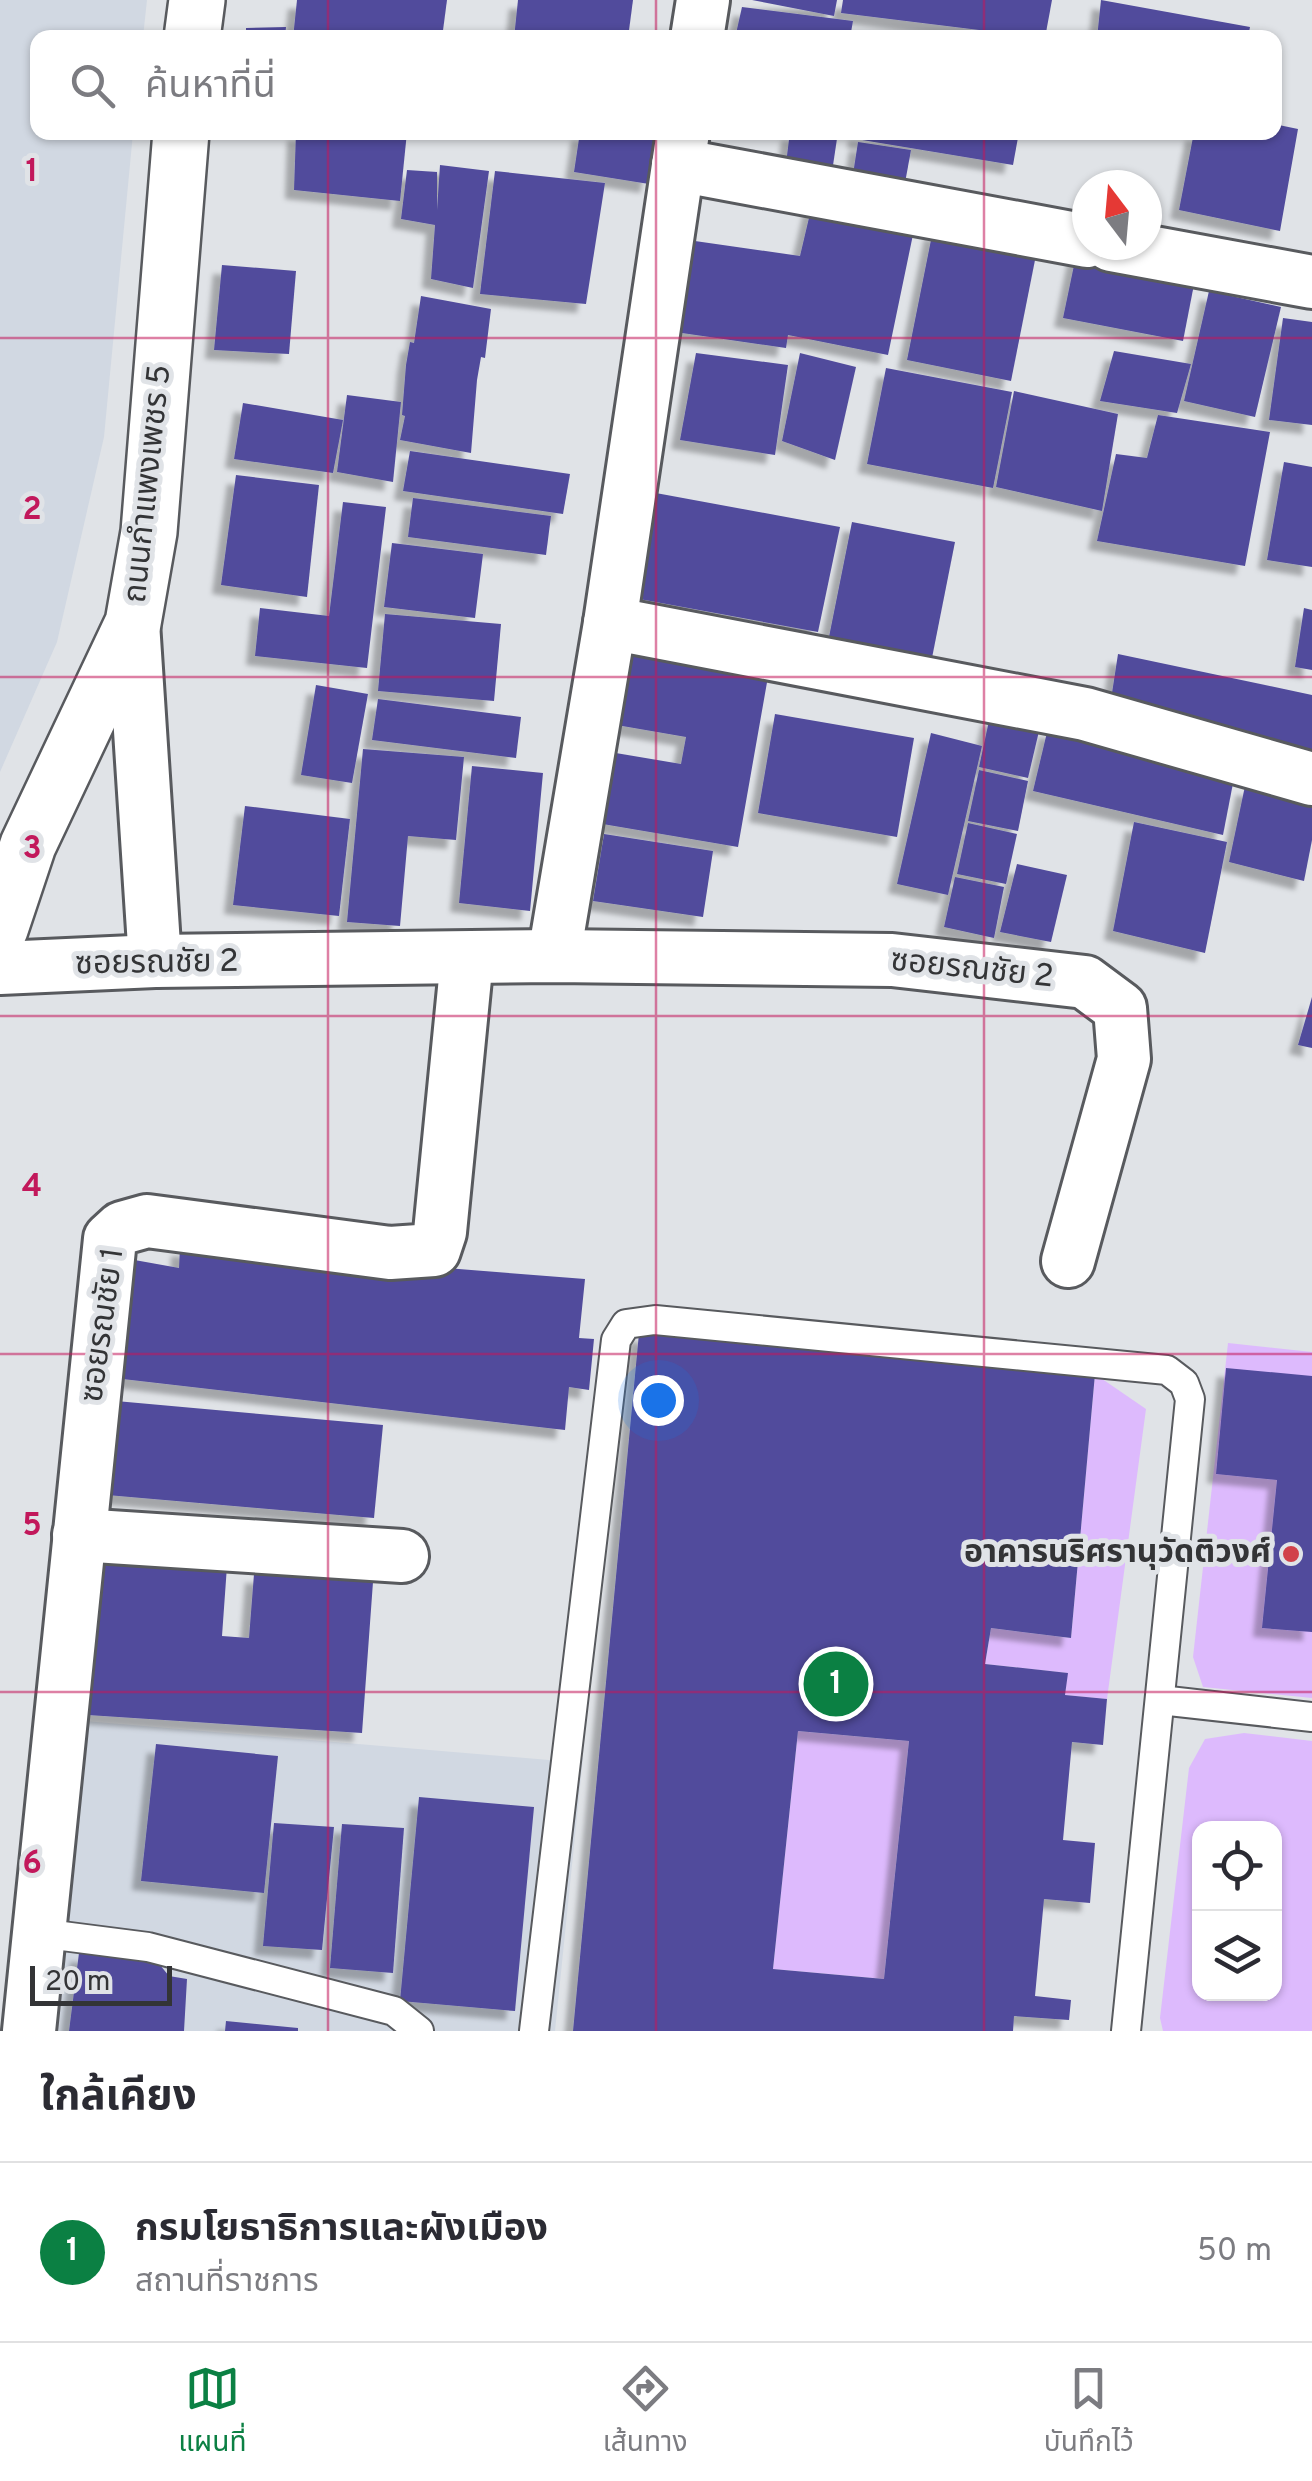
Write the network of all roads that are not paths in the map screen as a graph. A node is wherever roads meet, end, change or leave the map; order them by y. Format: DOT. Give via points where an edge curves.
graph roads {
  1 [pos="197,0"];
  2 [pos="703,0"];
  3 [pos="193,30"];
  4 [pos="698,30"];
  5 [pos="181,140"];
  6 [pos="680,149"];
  7 [pos="1072,237"];
  8 [pos="1162,254"];
  9 [pos="1312,282"];
  10 [pos="133,623"];
  11 [pos="610,623"];
  12 [pos="1312,780"];
  13 [pos="0,929"];
  14 [pos="554,956"];
  15 [pos="467,958"];
  16 [pos="156,961"];
  17 [pos="0,968"];
  18 [pos="1068,1261"];
  19 [pos="78,1535"];
  20 [pos="402,1556"];
  21 [pos="1160,1700"];
  22 [pos="1312,1717"];
  23 [pos="39,1933"];
  24 [pos="29,2031"];
  25 [pos="418,2031"];
  26 [pos="534,2031"];
  27 [pos="1126,2031"];
  1 -- 3 [label="street"];
  2 -- 4 [label="street"];
  5 -- 10 [label="street, ถนนกำแพงเพชร 5" via="150,532"];
  6 -- 7 [label="street"];
  6 -- 11 [label="street"];
  8 -- 9 [label="street"];
  10 -- 13 [label="street, ถนนกำแพงเพชร 5" via="28,845"];
  10 -- 16 [label="street"];
  11 -- 12 [label="street" via="1085,714"];
  11 -- 14 [label="street"];
  14 -- 15 [label="street, ซอยรณชัย 2"];
  14 -- 18 [label="street, ซอยรณชัย 2" via="892,960 1085,982 1120,1008 1124,1059"];
  15 -- 16 [label="street, ซอยรณชัย 2"];
  15 -- 19 [label="street, ซอยรณชัย 1" via="434,1250 390,1252 147,1221 122,1228 110,1240"];
  16 -- 17 [label="street, ซอยรณชัย 2"];
  19 -- 20 [label="street"];
  19 -- 23 [label="street, ซอยรณชัย 1"];
  21 -- 22 [label="lane"];
  21 -- 26 [label="lane" via="1190,1399 1184,1382 1167,1370 655,1320 626,1324 616,1340"];
  21 -- 27 [label="lane"];
  23 -- 24 [label="street, ซอยรณชัย 1"];
  23 -- 25 [label="lane" via="148,1947 394,2010"];
}
